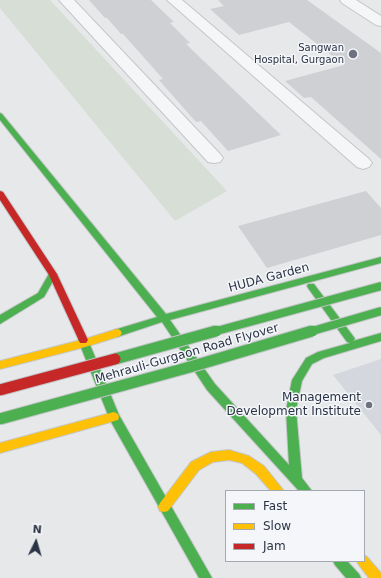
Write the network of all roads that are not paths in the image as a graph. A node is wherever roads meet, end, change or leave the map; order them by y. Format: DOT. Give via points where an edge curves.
graph roads {
  1 [pos="66,0"];
  2 [pos="174,0"];
  3 [pos="346,0"];
  4 [pos="381,22"];
  5 [pos="0,115"];
  6 [pos="214,158"];
  7 [pos="363,163"];
  8 [pos="0,194"];
  9 [pos="381,260"];
  10 [pos="54,274"];
  11 [pos="306,281"];
  12 [pos="381,286"];
  13 [pos="381,311"];
  14 [pos="164,318"];
  15 [pos="0,320"];
  16 [pos="381,337"];
  17 [pos="85,343"];
  18 [pos="354,345"];
  19 [pos="0,365"];
  20 [pos="0,390"];
  21 [pos="114,417"];
  22 [pos="0,419"];
  23 [pos="0,448"];
  24 [pos="296,479"];
  25 [pos="277,490"];
  26 [pos="305,490"];
  27 [pos="164,507"];
  28 [pos="340,562"];
  29 [pos="364,562"];
  30 [pos="206,578"];
  31 [pos="355,578"];
  32 [pos="377,578"];
  1 -- 6 [label="street"];
  2 -- 7 [label="street"];
  3 -- 4 [label="street"];
  5 -- 14 [label="main road"];
  8 -- 10 [label="main road"];
  9 -- 11 [label="main road, HUDA Garden"];
  10 -- 15 [label="main road" via="41,295"];
  10 -- 17 [label="main road"];
  11 -- 14 [label="main road, HUDA Garden"];
  11 -- 18 [label="main road"];
  12 -- 20 [label="main road, Mehrauli-Gurgaon Road Flyover, bridge"];
  13 -- 22 [label="main road, Mehrauli-Gurgaon Road Flyover, bridge"];
  14 -- 17 [label="main road, HUDA Garden"];
  14 -- 24 [label="main road" via="211,387"];
  16 -- 18 [label="main road"];
  17 -- 19 [label="main road, HUDA Garden"];
  17 -- 21 [label="main road"];
  18 -- 24 [label="main road" via="310,361 297,380 291,410"];
  21 -- 23 [label="main road"];
  21 -- 27 [label="main road"];
  24 -- 26 [label="main road"];
  25 -- 27 [label="main road" via="260,470 245,459 229,456 211,457 195,466"];
  27 -- 30 [label="main road"];
  28 -- 31 [label="main road"];
  29 -- 32 [label="main road"];
}
